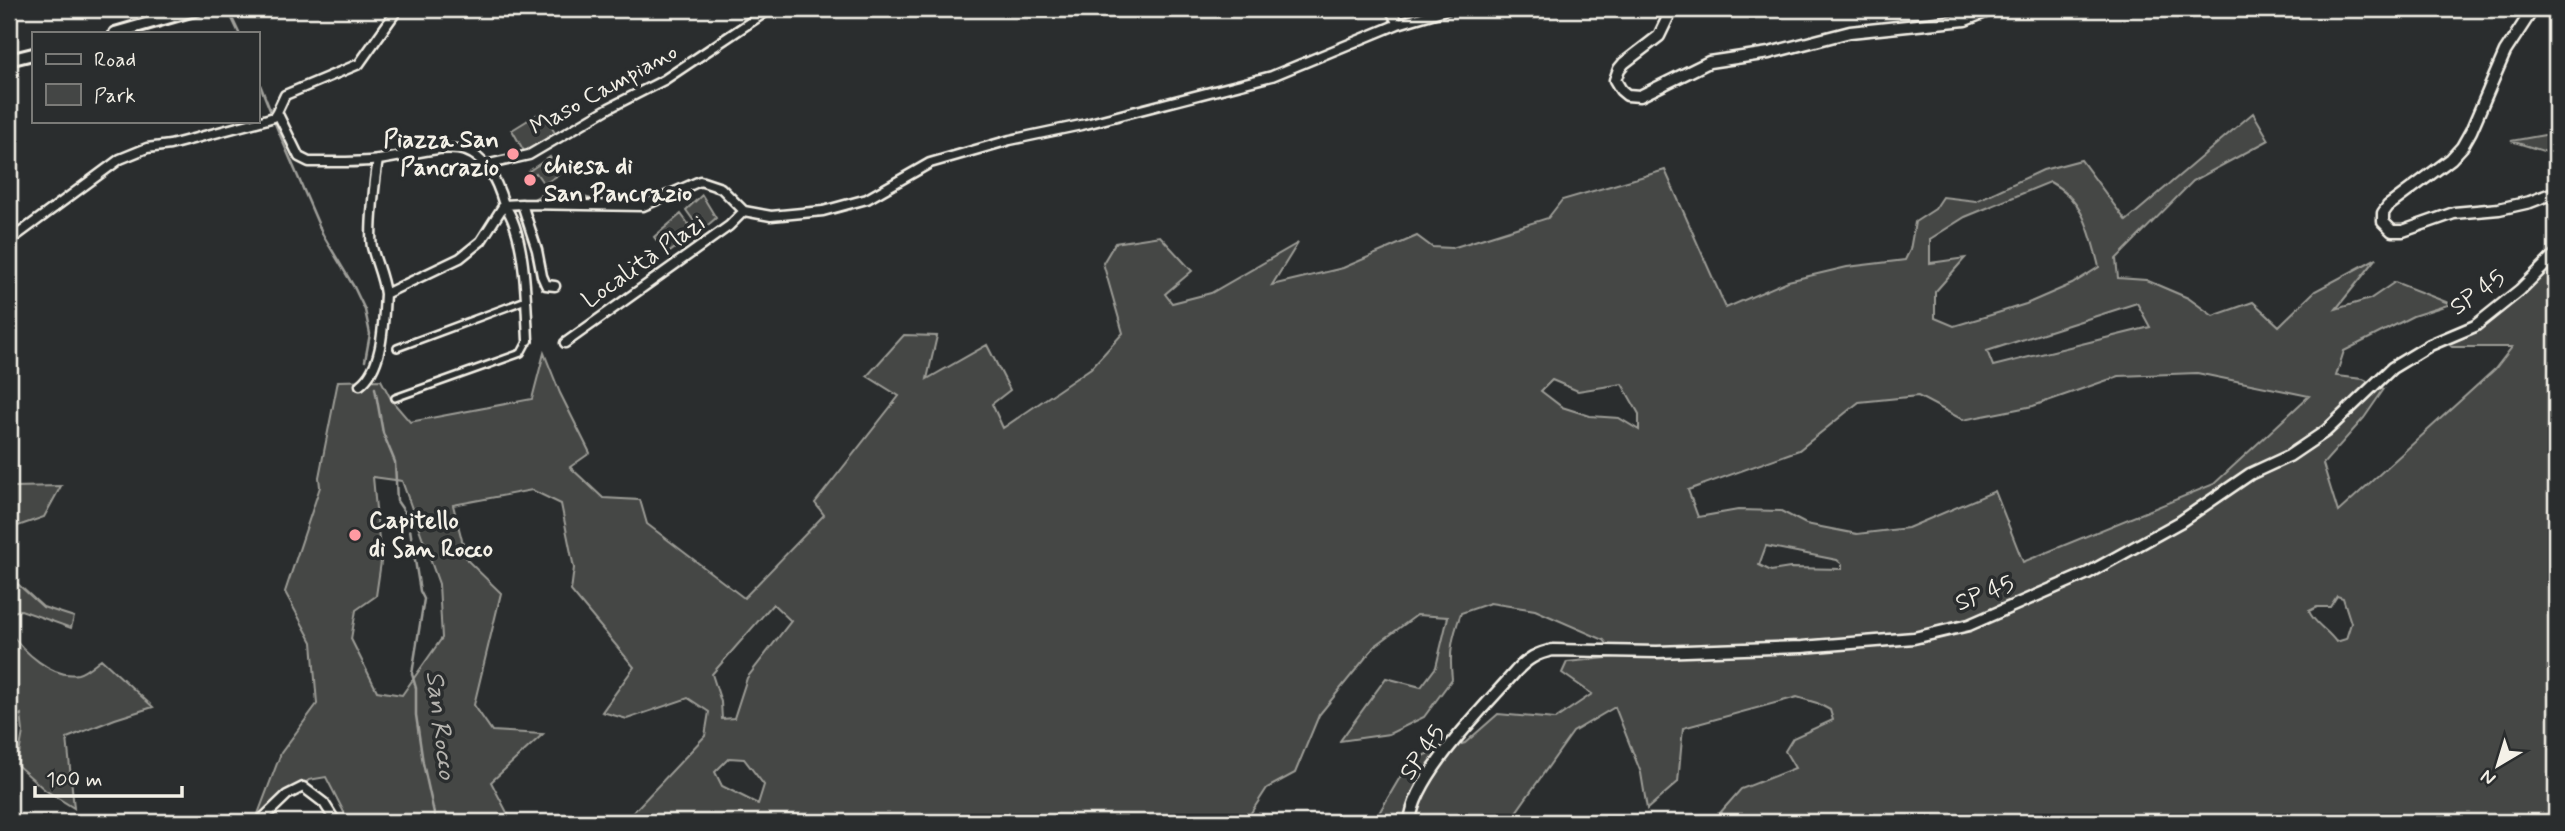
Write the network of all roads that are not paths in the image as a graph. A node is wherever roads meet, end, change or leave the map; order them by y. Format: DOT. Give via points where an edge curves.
graph roads {
  1 [pos="198,9"];
  2 [pos="398,9"];
  3 [pos="771,9"];
  4 [pos="1390,9"];
  5 [pos="1449,9"];
  6 [pos="1672,9"];
  7 [pos="1993,9"];
  8 [pos="2533,9"];
  9 [pos="1398,24"];
  10 [pos="118,32"];
  11 [pos="32,54"];
  12 [pos="9,60"];
  13 [pos="275,114"];
  14 [pos="259,121"];
  15 [pos="256,122"];
  16 [pos="378,160"];
  17 [pos="485,165"];
  18 [pos="2556,192"];
  19 [pos="522,204"];
  20 [pos="504,205"];
  21 [pos="744,211"];
  22 [pos="9,241"];
  23 [pos="2556,254"];
  24 [pos="555,286"];
  25 [pos="385,294"];
  26 [pos="526,300"];
  27 [pos="528,340"];
  28 [pos="565,343"];
  29 [pos="397,348"];
  30 [pos="360,385"];
  31 [pos="395,398"];
  32 [pos="258,822"];
  33 [pos="336,822"];
  34 [pos="1410,822"];
  1 -- 10 [label="main road"];
  2 -- 13 [label="street" via="359,64 285,95"];
  3 -- 17 [label="street, Maso Campiano" via="674,74 529,155"];
  4 -- 9 [label="street"];
  5 -- 9 [label="street"];
  6 -- 7 [label="street" via="1660,36 1619,69 1615,80 1627,94 1640,96 1709,62 1769,53 1850,32 1965,20"];
  8 -- 18 [label="street" via="2505,52 2462,147 2388,206 2383,222 2392,231 2403,231 2440,216 2499,209"];
  9 -- 21 [label="street" via="1272,76 930,163 867,199 823,211 771,216"];
  11 -- 12 [label="main road"];
  13 -- 14 [label="street"];
  13 -- 16 [label="street" via="299,157 309,162"];
  15 -- 22 [label="street" via="147,148 120,159"];
  16 -- 17 [label="street" via="453,147 470,151"];
  16 -- 25 [label="street" via="371,244"];
  17 -- 20 [label="street"];
  19 -- 20 [label="street"];
  19 -- 21 [label="street" via="643,206 700,181 722,188"];
  19 -- 24 [label="street" via="542,276 546,285"];
  20 -- 25 [label="street" via="481,241 460,258"];
  20 -- 26 [label="street" via="514,221"];
  21 -- 28 [label="street, Località Plazi"];
  23 -- 34 [label="street, SP 45" via="2474,326 2392,368 2326,431 2289,456 2250,474 2180,522 2088,573 1969,625 1914,638 1802,647 1541,652 1527,659 1439,761 1411,808"];
  25 -- 30 [label="street" via="376,360"];
  26 -- 27 [label="street"];
  26 -- 29 [label="street"];
  27 -- 31 [label="street" via="521,353"];
  32 -- 33 [label="street" via="287,795 303,787 324,803"];
}
